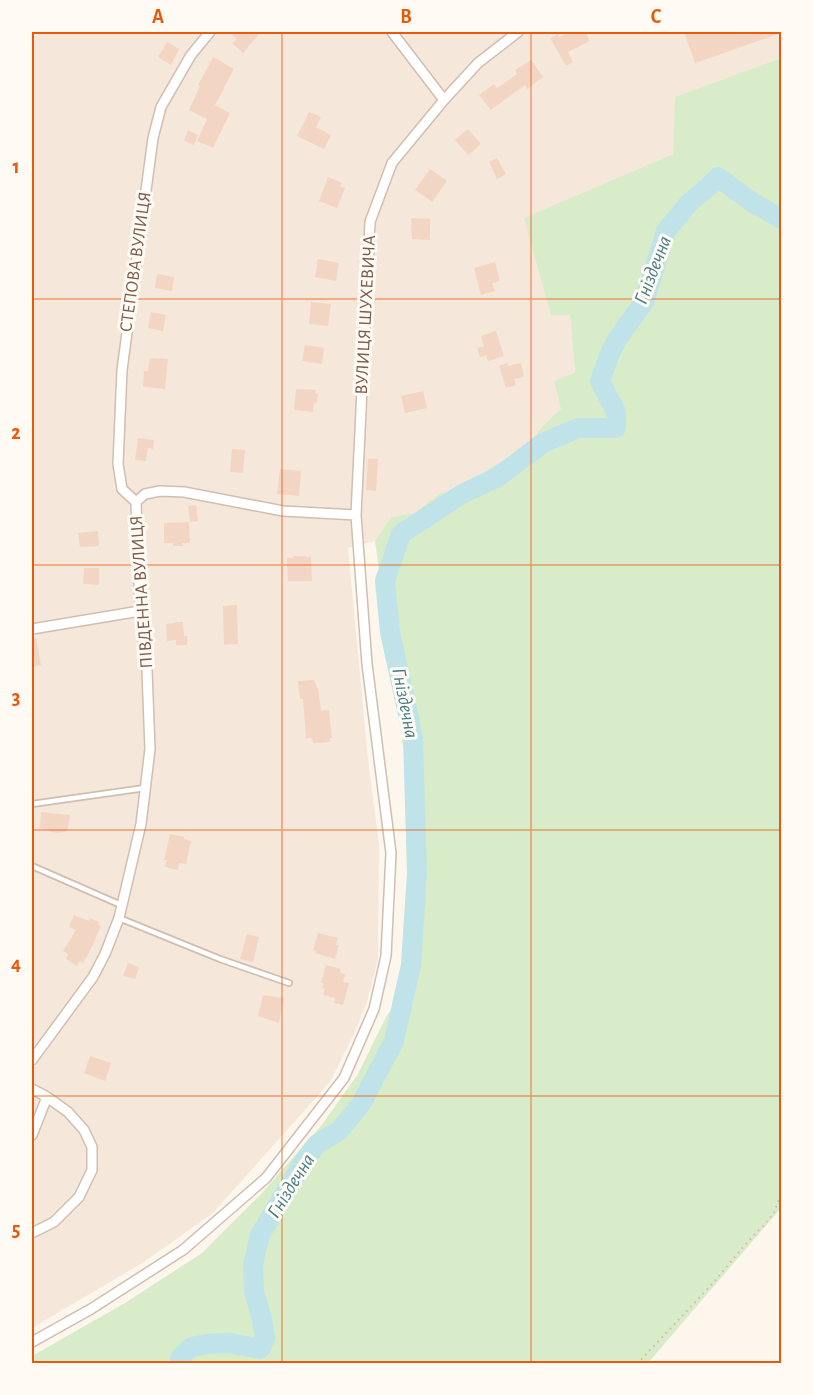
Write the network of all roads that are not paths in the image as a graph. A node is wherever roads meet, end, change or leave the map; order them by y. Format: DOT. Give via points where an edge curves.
graph roads {
  1 [pos="210,32"];
  2 [pos="392,32"];
  3 [pos="518,32"];
  4 [pos="444,100"];
  5 [pos="136,502"];
  6 [pos="356,515"];
  7 [pos="140,611"];
  8 [pos="32,629"];
  9 [pos="145,788"];
  10 [pos="32,804"];
  11 [pos="32,866"];
  12 [pos="122,905"];
  13 [pos="119,918"];
  14 [pos="289,982"];
  15 [pos="32,1060"];
  16 [pos="32,1089"];
  17 [pos="47,1096"];
  18 [pos="32,1135"];
  19 [pos="32,1233"];
  20 [pos="32,1342"];
  1 -- 5 [label="street, СТЕПОВА ВУЛИЦЯ" via="191,55 161,107 153,138 122,370 118,464 122,489"];
  2 -- 4 [label="street"];
  3 -- 4 [label="street, ВУЛИЦЯ ШУХЕВИЧА" via="478,63"];
  4 -- 6 [label="street, ВУЛИЦЯ ШУХЕВИЧА" via="393,163 370,222"];
  5 -- 6 [label="street, ПІВДЕННА ВУЛИЦЯ" via="145,494 184,492 283,511"];
  5 -- 7 [label="street, ПІВДЕННА ВУЛИЦЯ"];
  6 -- 20 [label="street, ВУЛИЦЯ ШУХЕВИЧА" via="367,664 391,853 386,956 374,1009 344,1078 266,1178 183,1250"];
  7 -- 8 [label="street"];
  7 -- 9 [label="street, ПІВДЕННА ВУЛИЦЯ" via="150,749"];
  9 -- 10 [label="lane"];
  9 -- 12 [label="street, ПІВДЕННА ВУЛИЦЯ" via="141,824"];
  11 -- 12 [label="lane"];
  12 -- 13 [label="street, ПІВДЕННА ВУЛИЦЯ"];
  13 -- 14 [label="lane"];
  13 -- 15 [label="street, ПІВДЕННА ВУЛИЦЯ" via="93,977"];
  16 -- 17 [label="street"];
  17 -- 18 [label="street"];
  17 -- 19 [label="street" via="84,1130 92,1147 92,1170 79,1197 54,1222"];
}
